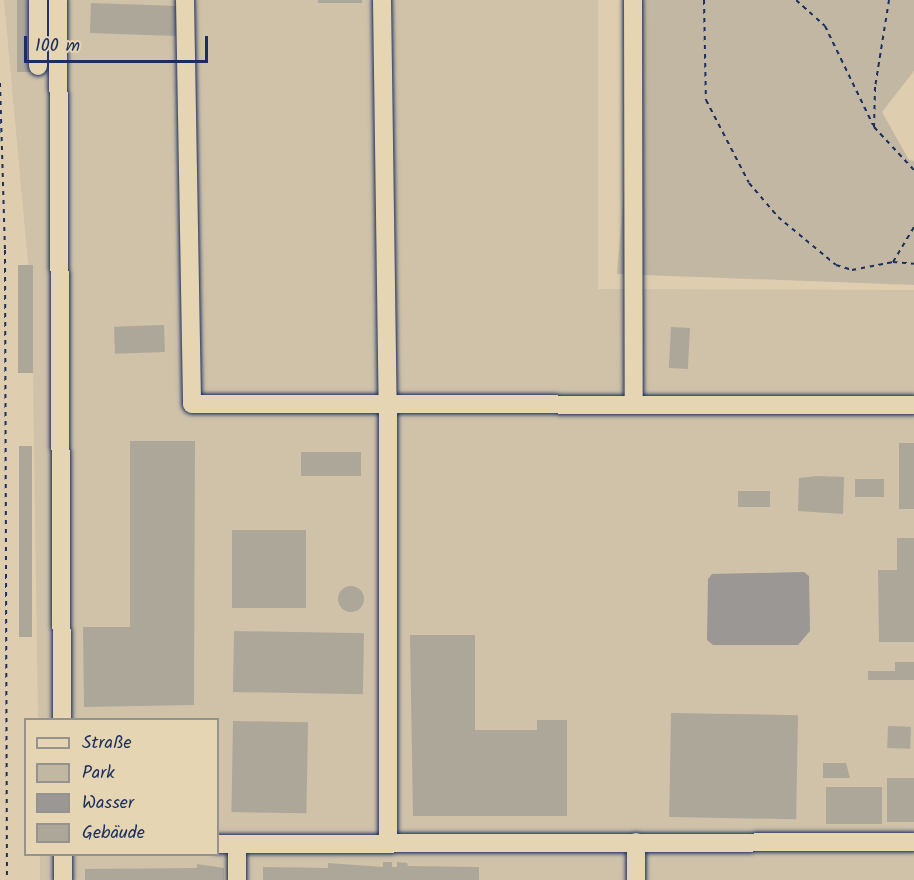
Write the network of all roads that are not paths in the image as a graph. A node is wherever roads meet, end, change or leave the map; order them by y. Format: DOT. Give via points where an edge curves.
graph roads {
  1 [pos="38,0"];
  2 [pos="58,0"];
  3 [pos="185,0"];
  4 [pos="382,0"];
  5 [pos="633,0"];
  6 [pos="38,66"];
  7 [pos="388,405"];
  8 [pos="634,405"];
  9 [pos="914,405"];
  10 [pos="62,718"];
  11 [pos="636,842"];
  12 [pos="914,842"];
  13 [pos="388,843"];
  14 [pos="219,844"];
  15 [pos="237,844"];
  16 [pos="63,856"];
  17 [pos="63,880"];
  18 [pos="237,880"];
  19 [pos="636,880"];
  1 -- 6 [label="lane"];
  2 -- 10 [label="lane"];
  3 -- 7 [label="lane" via="192,404"];
  4 -- 7 [label="lane"];
  5 -- 8 [label="lane"];
  7 -- 8 [label="lane"];
  7 -- 13 [label="lane"];
  8 -- 9 [label="lane"];
  11 -- 12 [label="lane"];
  11 -- 13 [label="lane"];
  11 -- 19 [label="lane"];
  13 -- 15 [label="lane"];
  14 -- 15 [label="lane"];
  15 -- 18 [label="lane"];
  16 -- 17 [label="lane"];
}
